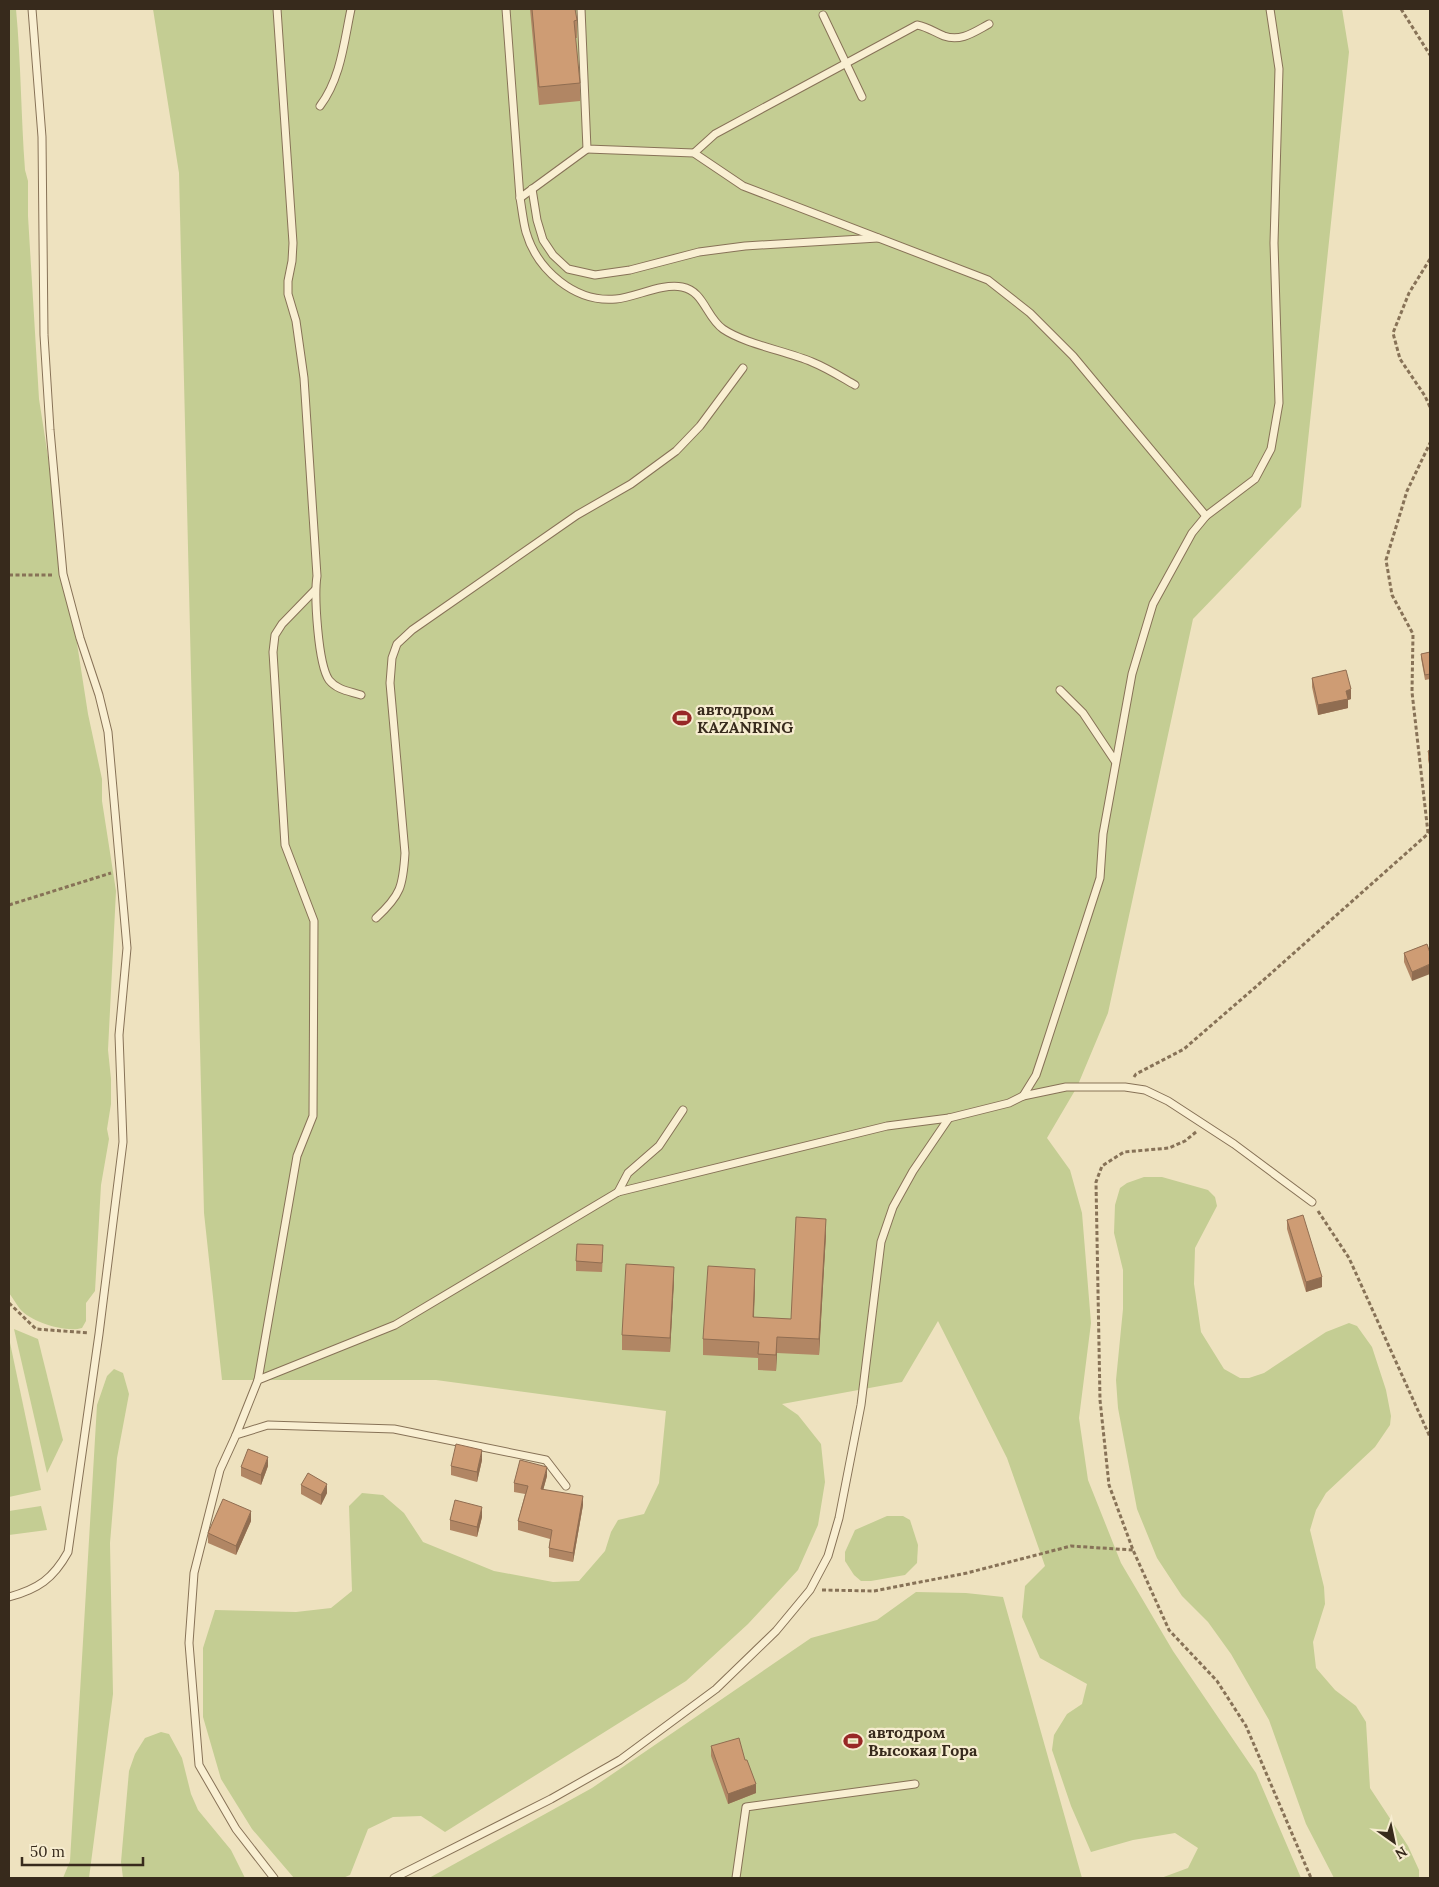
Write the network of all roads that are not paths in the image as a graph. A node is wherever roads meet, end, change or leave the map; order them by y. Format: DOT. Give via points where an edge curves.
graph roads {
  1 [pos="32,9"];
  2 [pos="277,9"];
  3 [pos="352,9"];
  4 [pos="506,9"];
  5 [pos="581,9"];
  6 [pos="1270,9"];
  7 [pos="823,15"];
  8 [pos="989,24"];
  9 [pos="846,63"];
  10 [pos="862,97"];
  11 [pos="320,106"];
  12 [pos="587,149"];
  13 [pos="694,152"];
  14 [pos="532,190"];
  15 [pos="520,198"];
  16 [pos="881,238"];
  17 [pos="743,368"];
  18 [pos="855,385"];
  19 [pos="1206,516"];
  20 [pos="315,590"];
  21 [pos="1060,690"];
  22 [pos="360,694"];
  23 [pos="1115,761"];
  24 [pos="376,918"];
  25 [pos="1023,1096"];
  26 [pos="683,1110"];
  27 [pos="949,1118"];
  28 [pos="618,1192"];
  29 [pos="1312,1202"];
  30 [pos="258,1380"];
  31 [pos="236,1435"];
  32 [pos="566,1486"];
  33 [pos="9,1597"];
  34 [pos="915,1784"];
  35 [pos="274,1878"];
  36 [pos="394,1878"];
  37 [pos="736,1878"];
  1 -- 33 [label="lane" via="42,137 45,344 63,574 108,732 127,948 119,1034 123,1142 68,1552 58,1570 46,1580 29,1592"];
  2 -- 20 [label="lane" via="293,243 288,294 304,378 317,576"];
  3 -- 11 [label="lane" via="336,76"];
  4 -- 15 [label="lane"];
  5 -- 12 [label="lane"];
  6 -- 19 [label="lane" via="1279,69 1274,243 1279,403 1270,450 1256,479"];
  7 -- 9 [label="lane"];
  8 -- 9 [label="lane" via="959,39 917,25"];
  9 -- 10 [label="lane"];
  9 -- 13 [label="lane" via="715,134"];
  12 -- 13 [label="lane"];
  12 -- 14 [label="lane"];
  13 -- 16 [label="lane" via="743,186"];
  14 -- 15 [label="lane"];
  14 -- 16 [label="lane" via="543,240 553,255 568,269 595,275 630,270 699,252 745,246"];
  15 -- 18 [label="lane" via="526,234 532,247 551,273 575,292 600,300 682,286 697,295 723,329 812,362"];
  16 -- 19 [label="lane" via="988,280 1030,312 1073,356"];
  17 -- 24 [label="lane" via="700,426 676,451 631,484 577,515 412,630 397,644 390,683 405,853 399,891"];
  19 -- 23 [label="lane" via="1192,533 1153,604 1132,674"];
  20 -- 22 [label="lane" via="325,672 338,688"];
  20 -- 30 [label="lane" via="275,635 285,845 314,921 313,1116 297,1156"];
  21 -- 23 [label="lane" via="1083,713"];
  23 -- 25 [label="lane" via="1103,834 1100,878 1036,1075"];
  25 -- 27 [label="lane" via="1009,1103"];
  25 -- 29 [label="lane" via="1066,1088 1145,1090 1206,1125"];
  26 -- 28 [label="lane" via="659,1146 628,1174"];
  27 -- 28 [label="lane" via="887,1126"];
  27 -- 36 [label="lane" via="893,1207 881,1242 862,1405 839,1518 828,1556 810,1590 776,1631 716,1689 620,1760 551,1799"];
  28 -- 30 [label="lane" via="395,1325"];
  30 -- 31 [label="lane"];
  31 -- 32 [label="lane" via="268,1425 394,1429 546,1460"];
  31 -- 35 [label="lane" via="220,1470 194,1572 189,1644 199,1765 236,1829"];
  34 -- 37 [label="lane" via="746,1806"];
}
